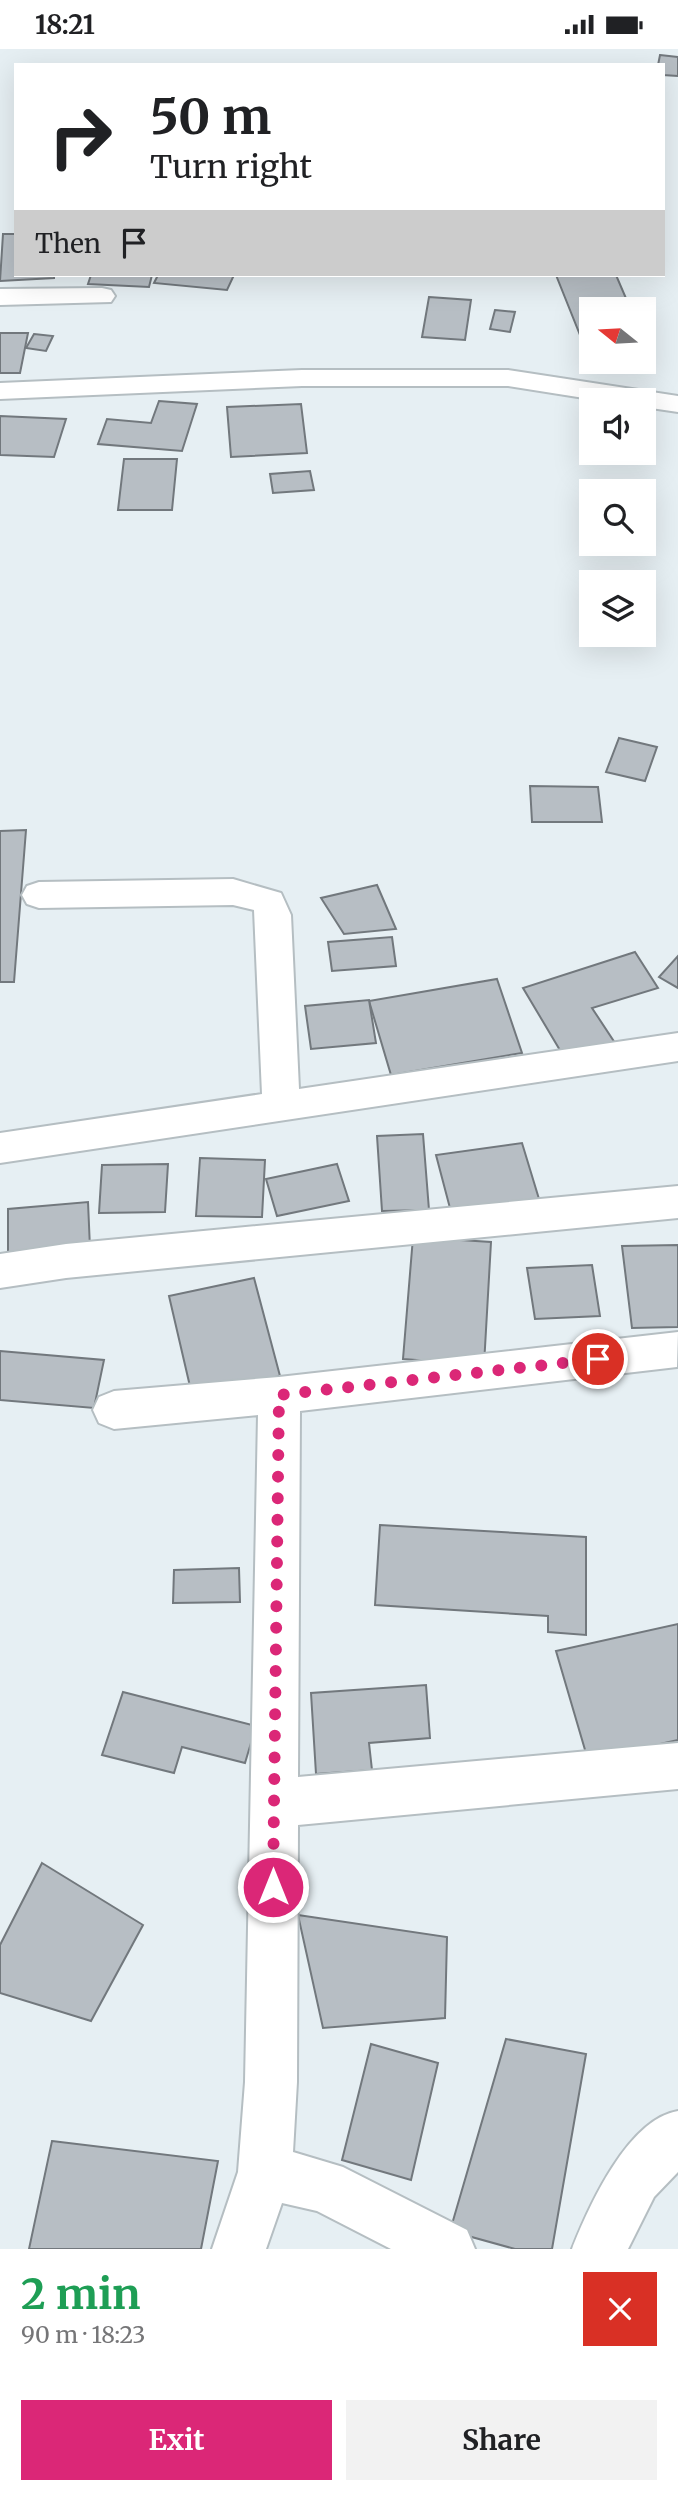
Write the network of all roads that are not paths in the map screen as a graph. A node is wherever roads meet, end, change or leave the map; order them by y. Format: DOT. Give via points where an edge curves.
graph roads {
  1 [pos="102,296"];
  2 [pos="0,297"];
  3 [pos="0,391"];
  4 [pos="678,404"];
  5 [pos="39,895"];
  6 [pos="678,1047"];
  7 [pos="281,1106"];
  8 [pos="0,1148"];
  9 [pos="678,1202"];
  10 [pos="0,1271"];
  11 [pos="677,1349"];
  12 [pos="279,1395"];
  13 [pos="114,1410"];
  14 [pos="678,1766"];
  15 [pos="274,1803"];
  16 [pos="678,2137"];
  17 [pos="265,2172"];
  18 [pos="239,2249"];
  19 [pos="448,2249"];
  20 [pos="599,2249"];
  1 -- 2 [label="street"];
  3 -- 4 [label="street" via="302,378 508,378"];
  5 -- 7 [label="street" via="233,892 269,902"];
  6 -- 7 [label="street"];
  7 -- 8 [label="street"];
  9 -- 10 [label="street"];
  11 -- 12 [label="street"];
  12 -- 13 [label="street"];
  12 -- 15 [label="street"];
  14 -- 15 [label="street"];
  15 -- 17 [label="street" via="271,2082"];
  16 -- 20 [label="street" via="635,2178"];
  17 -- 18 [label="street"];
  17 -- 19 [label="street" via="324,2186"];
}
